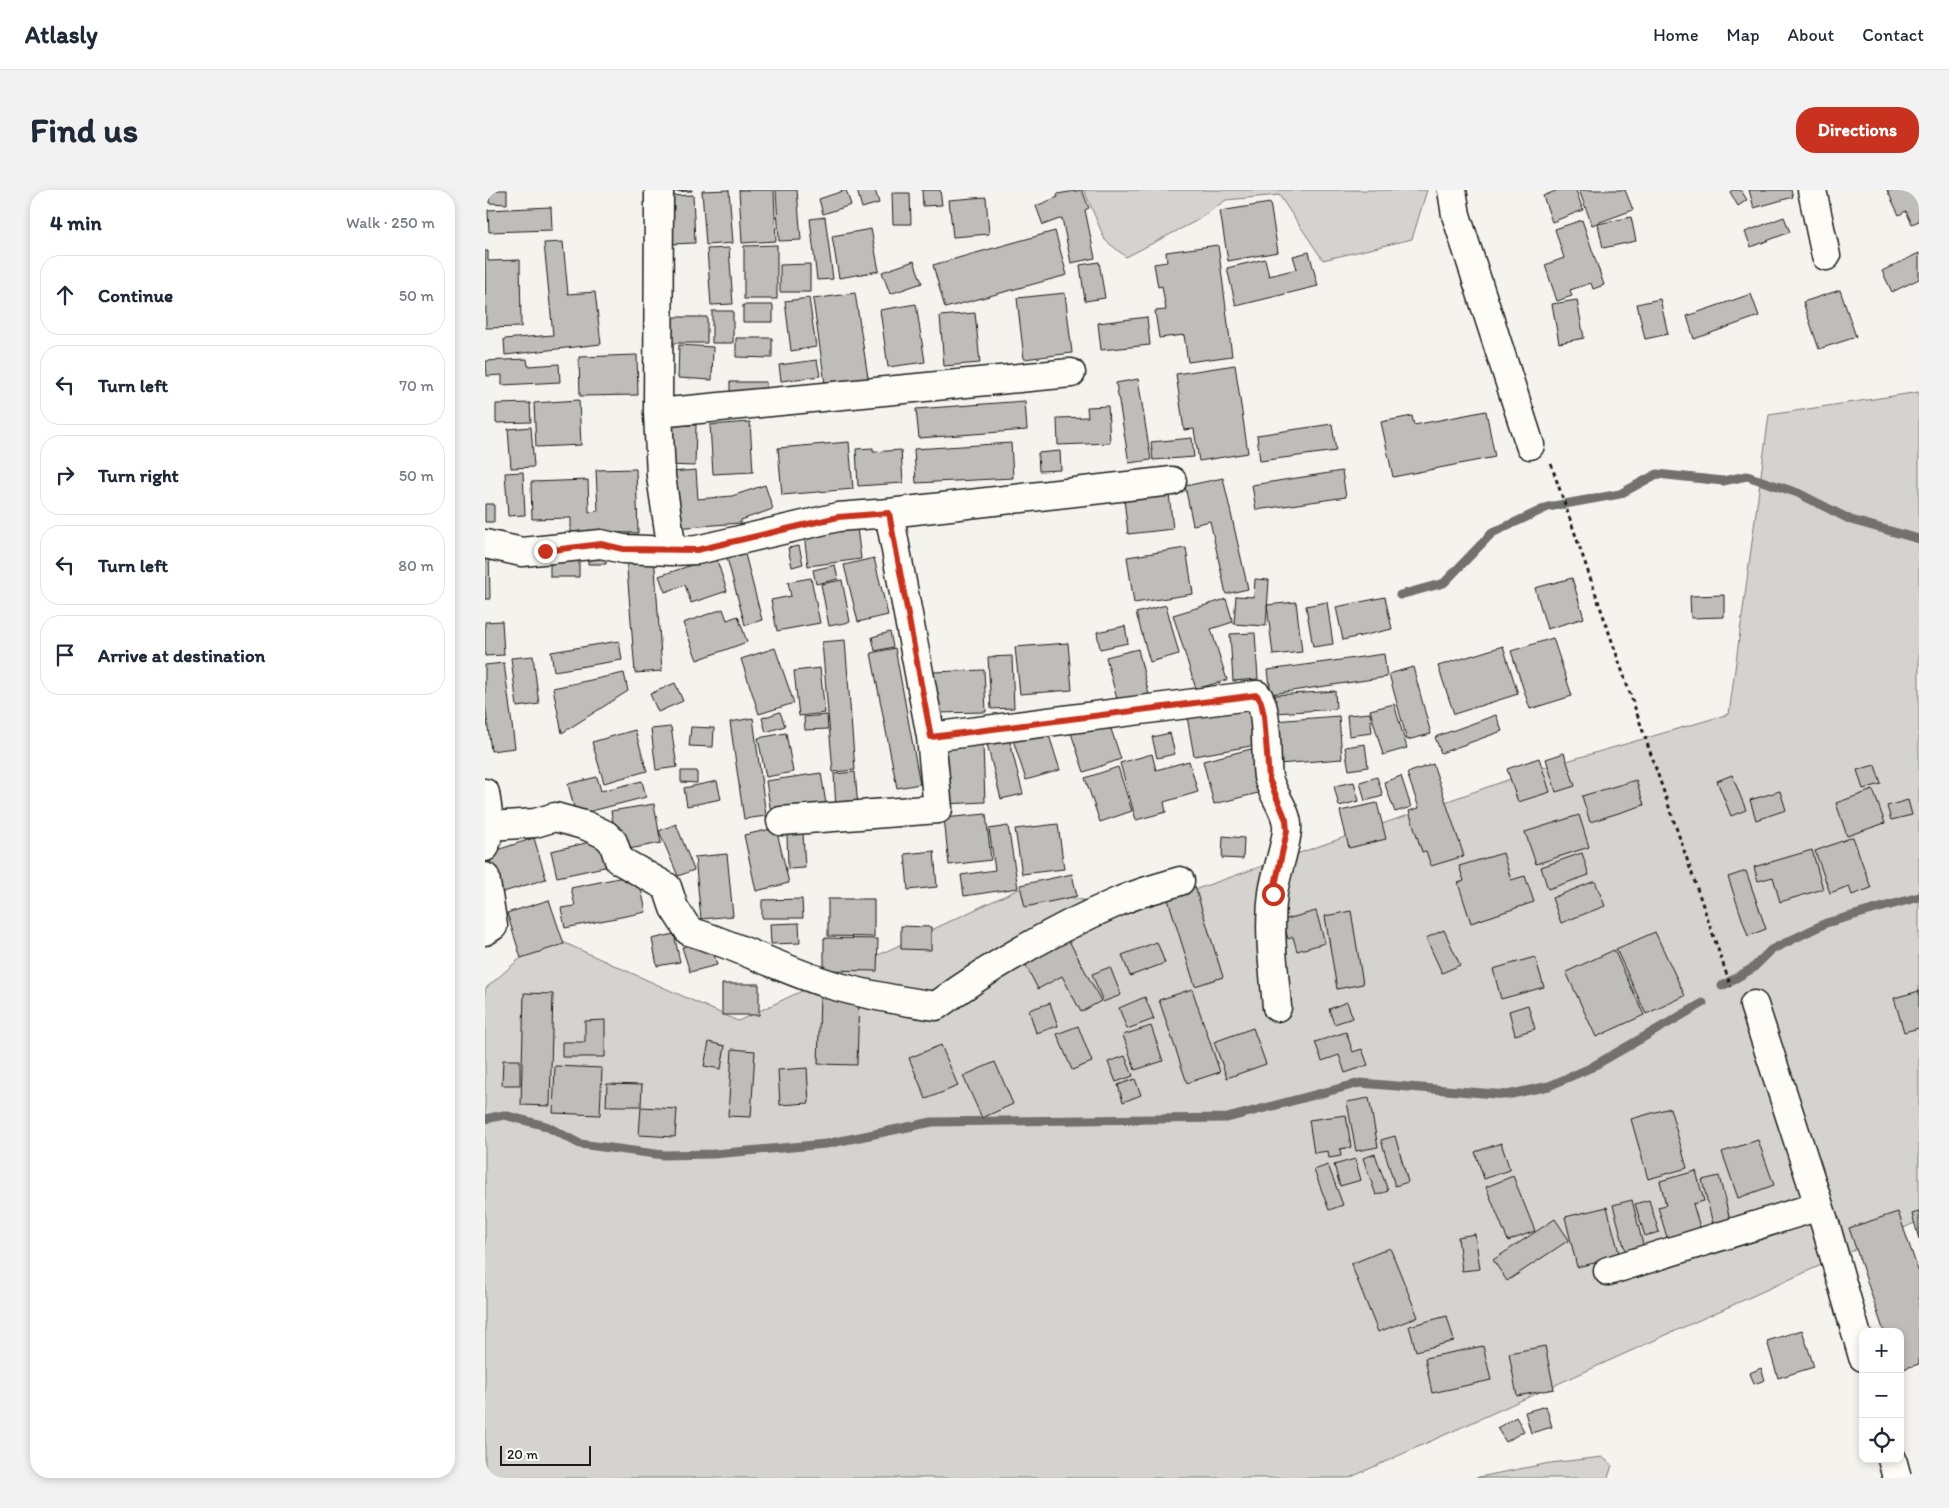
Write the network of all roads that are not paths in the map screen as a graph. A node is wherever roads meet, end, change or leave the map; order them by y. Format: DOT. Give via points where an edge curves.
graph roads {
  1 [pos="659,190"];
  2 [pos="1452,190"];
  3 [pos="1812,190"];
  4 [pos="1826,256"];
  5 [pos="1071,373"];
  6 [pos="658,413"];
  7 [pos="1530,445"];
  8 [pos="1172,481"];
  9 [pos="889,513"];
  10 [pos="485,544"];
  11 [pos="672,551"];
  12 [pos="931,737"];
  13 [pos="485,792"];
  14 [pos="781,821"];
  15 [pos="487,837"];
  16 [pos="485,876"];
  17 [pos="1180,881"];
  18 [pos="485,931"];
  19 [pos="1754,1006"];
  20 [pos="1277,1007"];
  21 [pos="1819,1206"];
  22 [pos="1608,1271"];
  23 [pos="1859,1342"];
  24 [pos="1893,1463"];
  25 [pos="1897,1478"];
  1 -- 6 [label="street"];
  2 -- 7 [label="street" via="1456,215"];
  3 -- 4 [label="street"];
  5 -- 6 [label="street"];
  6 -- 11 [label="street" via="661,476"];
  8 -- 9 [label="street"];
  9 -- 11 [label="street" via="838,517 697,550"];
  9 -- 12 [label="street"];
  10 -- 11 [label="street" via="522,552 601,544 623,549"];
  12 -- 14 [label="street" via="938,809"];
  12 -- 20 [label="street" via="1257,695 1264,716 1269,779 1286,820 1287,831 1273,894 1270,930"];
  13 -- 15 [label="street"];
  15 -- 17 [label="street" via="555,817 587,826 613,842 619,860 667,886 674,908 689,931 831,984 884,998 936,1006 986,970 1048,935 1123,900"];
  16 -- 18 [label="street" via="493,926"];
  19 -- 21 [label="street"];
  21 -- 22 [label="street"];
  21 -- 23 [label="street"];
  24 -- 25 [label="street"];
}
